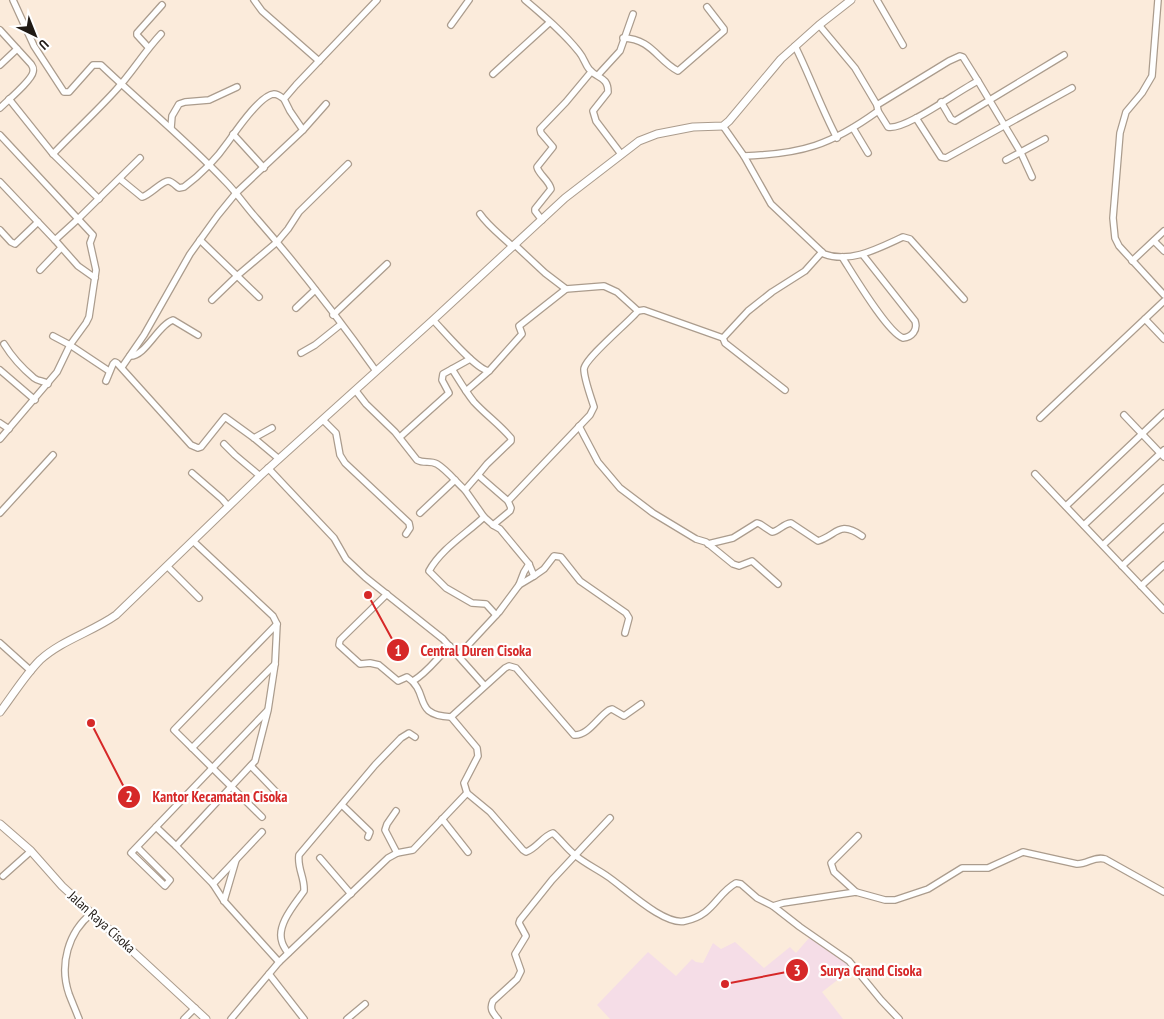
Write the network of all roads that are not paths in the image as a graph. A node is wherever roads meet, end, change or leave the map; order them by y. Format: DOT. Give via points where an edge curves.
graph roads {
  1 [pos="13,0"];
  2 [pos="254,0"];
  3 [pos="377,0"];
  4 [pos="469,0"];
  5 [pos="525,0"];
  6 [pos="851,0"];
  7 [pos="877,0"];
  8 [pos="1158,0"];
  9 [pos="162,5"];
  10 [pos="707,7"];
  11 [pos="634,14"];
  12 [pos="549,23"];
  13 [pos="451,25"];
  14 [pos="819,25"];
  15 [pos="0,30"];
  16 [pos="161,34"];
  17 [pos="623,38"];
  18 [pos="903,45"];
  19 [pos="795,46"];
  20 [pos="148,48"];
  21 [pos="17,49"];
  22 [pos="1064,56"];
  23 [pos="319,61"];
  24 [pos="0,65"];
  25 [pos="591,72"];
  26 [pos="493,74"];
  27 [pos="598,75"];
  28 [pos="978,81"];
  29 [pos="121,84"];
  30 [pos="237,87"];
  31 [pos="1072,88"];
  32 [pos="9,99"];
  33 [pos="284,99"];
  34 [pos="989,99"];
  35 [pos="941,102"];
  36 [pos="326,104"];
  37 [pos="0,108"];
  38 [pos="877,108"];
  39 [pos="916,118"];
  40 [pos="723,126"];
  41 [pos="1004,126"];
  42 [pos="171,128"];
  43 [pos="853,128"];
  44 [pos="303,130"];
  45 [pos="233,134"];
  46 [pos="0,135"];
  47 [pos="837,138"];
  48 [pos="1045,139"];
  49 [pos="868,153"];
  50 [pos="1020,153"];
  51 [pos="53,154"];
  52 [pos="621,154"];
  53 [pos="744,156"];
  54 [pos="140,158"];
  55 [pos="1006,160"];
  56 [pos="208,164"];
  57 [pos="348,164"];
  58 [pos="264,168"];
  59 [pos="1032,177"];
  60 [pos="120,179"];
  61 [pos="0,182"];
  62 [pos="236,193"];
  63 [pos="99,199"];
  64 [pos="480,214"];
  65 [pos="78,219"];
  66 [pos="542,220"];
  67 [pos="38,222"];
  68 [pos="0,230"];
  69 [pos="1164,232"];
  70 [pos="55,240"];
  71 [pos="200,240"];
  72 [pos="1154,241"];
  73 [pos="277,242"];
  74 [pos="514,246"];
  75 [pos="61,248"];
  76 [pos="1164,251"];
  77 [pos="822,252"];
  78 [pos="863,255"];
  79 [pos="842,257"];
  80 [pos="1132,261"];
  81 [pos="387,264"];
  82 [pos="40,270"];
  83 [pos="238,275"];
  84 [pos="95,278"];
  85 [pos="566,289"];
  86 [pos="315,290"];
  87 [pos="1164,295"];
  88 [pos="259,297"];
  89 [pos="964,299"];
  90 [pos="212,300"];
  91 [pos="1164,302"];
  92 [pos="296,308"];
  93 [pos="638,311"];
  94 [pos="334,315"];
  95 [pos="1145,319"];
  96 [pos="433,320"];
  97 [pos="340,325"];
  98 [pos="198,335"];
  99 [pos="53,336"];
  100 [pos="723,338"];
  101 [pos="1164,339"];
  102 [pos="4,344"];
  103 [pos="70,345"];
  104 [pos="301,353"];
  105 [pos="130,356"];
  106 [pos="470,359"];
  107 [pos="122,367"];
  108 [pos="0,370"];
  109 [pos="452,370"];
  110 [pos="109,371"];
  111 [pos="376,371"];
  112 [pos="489,371"];
  113 [pos="106,381"];
  114 [pos="48,384"];
  115 [pos="356,390"];
  116 [pos="785,390"];
  117 [pos="466,391"];
  118 [pos="35,400"];
  119 [pos="1164,413"];
  120 [pos="1124,415"];
  121 [pos="1040,418"];
  122 [pos="324,420"];
  123 [pos="0,422"];
  124 [pos="580,426"];
  125 [pos="272,428"];
  126 [pos="8,429"];
  127 [pos="1142,434"];
  128 [pos="400,437"];
  129 [pos="254,438"];
  130 [pos="0,439"];
  131 [pos="224,444"];
  132 [pos="1163,454"];
  133 [pos="53,455"];
  134 [pos="278,459"];
  135 [pos="268,468"];
  136 [pos="192,473"];
  137 [pos="1036,474"];
  138 [pos="478,475"];
  139 [pos="260,476"];
  140 [pos="455,480"];
  141 [pos="1164,488"];
  142 [pos="465,490"];
  143 [pos="508,501"];
  144 [pos="228,506"];
  145 [pos="1066,506"];
  146 [pos="0,513"];
  147 [pos="420,513"];
  148 [pos="484,517"];
  149 [pos="493,525"];
  150 [pos="1084,525"];
  151 [pos="1164,527"];
  152 [pos="406,534"];
  153 [pos="862,536"];
  154 [pos="193,541"];
  155 [pos="708,544"];
  156 [pos="1103,546"];
  157 [pos="529,564"];
  158 [pos="1164,565"];
  159 [pos="167,566"];
  160 [pos="1122,566"];
  161 [pos="534,576"];
  162 [pos="778,584"];
  163 [pos="519,585"];
  164 [pos="1141,586"];
  165 [pos="387,594"];
  166 [pos="199,598"];
  167 [pos="1163,606"];
  168 [pos="496,615"];
  169 [pos="277,624"];
  170 [pos="625,634"];
  171 [pos="0,642"];
  172 [pos="450,646"];
  173 [pos="459,655"];
  174 [pos="276,664"];
  175 [pos="30,671"];
  176 [pos="413,681"];
  177 [pos="484,685"];
  178 [pos="641,704"];
  179 [pos="268,710"];
  180 [pos="0,712"];
  181 [pos="451,717"];
  182 [pos="415,737"];
  183 [pos="192,748"];
  184 [pos="251,766"];
  185 [pos="212,768"];
  186 [pos="231,786"];
  187 [pos="467,793"];
  188 [pos="278,794"];
  189 [pos="342,805"];
  190 [pos="396,811"];
  191 [pos="262,817"];
  192 [pos="610,818"];
  193 [pos="442,819"];
  194 [pos="0,824"];
  195 [pos="156,827"];
  196 [pos="262,832"];
  197 [pos="858,836"];
  198 [pos="368,837"];
  199 [pos="176,846"];
  200 [pos="137,847"];
  201 [pos="31,851"];
  202 [pos="468,852"];
  203 [pos="396,853"];
  204 [pos="575,855"];
  205 [pos="320,858"];
  206 [pos="237,859"];
  207 [pos="3,876"];
  208 [pos="213,884"];
  209 [pos="856,892"];
  210 [pos="1164,892"];
  211 [pos="350,894"];
  212 [pos="224,901"];
  213 [pos="773,906"];
  214 [pos="92,913"];
  215 [pos="288,953"];
  216 [pos="279,962"];
  217 [pos="268,974"];
  218 [pos="364,1004"];
  219 [pos="195,1008"];
  220 [pos="79,1019"];
  221 [pos="184,1019"];
  222 [pos="206,1019"];
  223 [pos="231,1019"];
  224 [pos="304,1019"];
  225 [pos="347,1019"];
  226 [pos="498,1019"];
  227 [pos="899,1019"];
  1 -- 29 [label="street" via="34,46 65,92 71,90 96,64"];
  2 -- 23 [label="street" via="262,11"];
  3 -- 23 [label="street"];
  4 -- 13 [label="street"];
  5 -- 12 [label="street"];
  6 -- 14 [label="street"];
  7 -- 18 [label="street"];
  8 -- 80 [label="street" via="1152,76 1126,112 1120,133 1115,238"];
  9 -- 20 [label="street" via="137,33"];
  10 -- 17 [label="street" via="724,31 678,71 641,41"];
  11 -- 17 [label="street"];
  12 -- 25 [label="street" via="581,55"];
  12 -- 26 [label="street"];
  14 -- 19 [label="street"];
  14 -- 38 [label="street" via="855,68"];
  15 -- 21 [label="street"];
  16 -- 20 [label="street"];
  17 -- 27 [label="street" via="620,51"];
  19 -- 40 [label="street"];
  19 -- 47 [label="street"];
  20 -- 29 [label="street"];
  21 -- 24 [label="street"];
  21 -- 32 [label="street" via="31,64 33,72"];
  22 -- 34 [label="street"];
  23 -- 33 [label="street"];
  25 -- 27 [label="street"];
  25 -- 66 [label="street" via="540,129 554,147 537,167 551,189 534,211"];
  27 -- 52 [label="street" via="608,90 594,108 594,115"];
  28 -- 34 [label="street"];
  28 -- 35 [label="street"];
  28 -- 38 [label="street" via="967,60 960,56"];
  29 -- 42 [label="street"];
  29 -- 51 [label="street"];
  30 -- 42 [label="street" via="209,100 180,104 172,116"];
  31 -- 41 [label="street"];
  32 -- 37 [label="street"];
  32 -- 51 [label="street"];
  33 -- 44 [label="street"];
  33 -- 45 [label="street" via="274,94 267,97"];
  34 -- 35 [label="street" via="955,120"];
  34 -- 41 [label="street"];
  35 -- 39 [label="street"];
  36 -- 44 [label="street"];
  38 -- 39 [label="street" via="888,127"];
  38 -- 43 [label="street"];
  39 -- 41 [label="street" via="941,157 946,158"];
  40 -- 52 [label="street" via="657,134 639,140"];
  40 -- 53 [label="street"];
  41 -- 50 [label="street"];
  42 -- 56 [label="street"];
  43 -- 47 [label="street"];
  43 -- 49 [label="street"];
  44 -- 58 [label="street"];
  45 -- 56 [label="street"];
  45 -- 58 [label="street"];
  46 -- 65 [label="street"];
  47 -- 53 [label="street" via="785,153"];
  48 -- 50 [label="street"];
  50 -- 55 [label="street"];
  50 -- 59 [label="street"];
  51 -- 63 [label="street"];
  52 -- 66 [label="street"];
  53 -- 77 [label="street" via="770,204"];
  54 -- 60 [label="street"];
  56 -- 60 [label="street" via="184,186 179,188 170,181 166,182 142,197"];
  56 -- 62 [label="street"];
  57 -- 73 [label="street" via="299,212"];
  58 -- 62 [label="street"];
  60 -- 63 [label="street"];
  61 -- 67 [label="street"];
  62 -- 71 [label="street"];
  62 -- 73 [label="street"];
  63 -- 65 [label="street"];
  64 -- 74 [label="street"];
  65 -- 70 [label="street"];
  65 -- 84 [label="street" via="93,234 90,243"];
  66 -- 74 [label="street"];
  67 -- 68 [label="street" via="15,244"];
  67 -- 70 [label="street"];
  69 -- 72 [label="street"];
  70 -- 75 [label="street"];
  71 -- 83 [label="street"];
  71 -- 105 [label="street"];
  72 -- 76 [label="street"];
  72 -- 80 [label="street"];
  73 -- 83 [label="street"];
  73 -- 86 [label="street"];
  74 -- 85 [label="street"];
  74 -- 96 [label="street"];
  75 -- 82 [label="street"];
  75 -- 84 [label="street"];
  77 -- 79 [label="street"];
  77 -- 100 [label="street" via="805,271 748,311"];
  78 -- 79 [label="street"];
  78 -- 79 [label="street" via="917,326 908,338 896,333"];
  78 -- 89 [label="street" via="903,237 910,239"];
  80 -- 87 [label="street"];
  81 -- 94 [label="street"];
  83 -- 88 [label="street"];
  83 -- 90 [label="street"];
  84 -- 103 [label="street" via="89,317"];
  85 -- 93 [label="street" via="604,286 617,292"];
  85 -- 112 [label="street" via="519,326 522,334"];
  86 -- 92 [label="street"];
  86 -- 94 [label="street"];
  91 -- 95 [label="street"];
  93 -- 100 [label="street" via="644,310"];
  93 -- 124 [label="street" via="585,364 594,407"];
  94 -- 97 [label="street"];
  95 -- 101 [label="street"];
  95 -- 121 [label="street"];
  96 -- 106 [label="street"];
  96 -- 111 [label="street"];
  97 -- 104 [label="street"];
  97 -- 111 [label="street"];
  98 -- 105 [label="street" via="177,322 169,322 137,355"];
  99 -- 103 [label="street"];
  100 -- 116 [label="street" via="725,344"];
  102 -- 114 [label="street" via="36,380"];
  103 -- 110 [label="street"];
  103 -- 114 [label="street"];
  105 -- 107 [label="street"];
  106 -- 109 [label="street"];
  106 -- 112 [label="street"];
  107 -- 110 [label="street" via="115,362"];
  107 -- 129 [label="street" via="196,448 201,447 224,417"];
  108 -- 118 [label="street"];
  109 -- 117 [label="street"];
  109 -- 128 [label="street" via="442,375 448,394"];
  110 -- 113 [label="street"];
  111 -- 115 [label="street"];
  112 -- 117 [label="street"];
  114 -- 118 [label="street"];
  115 -- 122 [label="street"];
  115 -- 128 [label="street"];
  117 -- 138 [label="street" via="511,438"];
  118 -- 126 [label="street"];
  119 -- 127 [label="street"];
  120 -- 127 [label="street"];
  122 -- 134 [label="street"];
  122 -- 152 [label="street" via="336,433 338,450 345,463 409,523"];
  123 -- 126 [label="street"];
  124 -- 143 [label="street"];
  124 -- 155 [label="street" via="598,462 620,488"];
  125 -- 129 [label="street"];
  126 -- 130 [label="street"];
  127 -- 132 [label="street"];
  127 -- 145 [label="street"];
  128 -- 140 [label="street" via="417,460 436,464"];
  129 -- 134 [label="street"];
  131 -- 139 [label="street"];
  132 -- 150 [label="street"];
  133 -- 146 [label="street"];
  134 -- 135 [label="street"];
  135 -- 139 [label="street"];
  135 -- 165 [label="street" via="334,538 346,559"];
  136 -- 144 [label="street"];
  137 -- 145 [label="street"];
  138 -- 142 [label="street"];
  138 -- 143 [label="street"];
  139 -- 144 [label="street"];
  140 -- 142 [label="street"];
  140 -- 147 [label="street"];
  141 -- 156 [label="street"];
  142 -- 148 [label="street"];
  143 -- 149 [label="street" via="510,511"];
  144 -- 154 [label="street"];
  145 -- 150 [label="street"];
  148 -- 149 [label="street"];
  148 -- 168 [label="street" via="454,542 429,572 446,588 472,603 486,604"];
  149 -- 157 [label="street"];
  150 -- 156 [label="street"];
  151 -- 160 [label="street"];
  153 -- 155 [label="street" via="854,530 841,528 818,541 791,523 775,532 757,523 733,538"];
  154 -- 159 [label="street"];
  154 -- 169 [label="street"];
  155 -- 162 [label="street" via="733,564 739,566 752,562"];
  156 -- 160 [label="street"];
  157 -- 161 [label="street"];
  157 -- 163 [label="street"];
  158 -- 164 [label="street"];
  159 -- 166 [label="street"];
  159 -- 175 [label="street" via="116,615 57,648"];
  160 -- 164 [label="street"];
  161 -- 163 [label="street"];
  161 -- 170 [label="street" via="554,556 560,556 580,581 626,613"];
  163 -- 168 [label="street"];
  164 -- 167 [label="street"];
  165 -- 172 [label="street"];
  165 -- 176 [label="street" via="340,640 339,645 360,664 373,664 397,680 406,677"];
  168 -- 173 [label="street"];
  169 -- 174 [label="street"];
  169 -- 183 [label="street" via="174,730"];
  171 -- 175 [label="street"];
  172 -- 173 [label="street"];
  172 -- 176 [label="street" via="435,659 425,674"];
  173 -- 177 [label="street"];
  174 -- 179 [label="street"];
  174 -- 183 [label="street"];
  175 -- 180 [label="street"];
  176 -- 181 [label="street" via="427,710 438,716"];
  177 -- 178 [label="street" via="508,666 516,668 574,735 585,732 609,710 624,716"];
  177 -- 181 [label="street"];
  179 -- 184 [label="street"];
  179 -- 185 [label="street"];
  181 -- 187 [label="street" via="477,748 478,756 464,783"];
  182 -- 189 [label="street" via="409,733 401,738"];
  183 -- 185 [label="street"];
  184 -- 186 [label="street"];
  184 -- 188 [label="street"];
  185 -- 186 [label="street"];
  185 -- 195 [label="street"];
  186 -- 191 [label="street"];
  186 -- 199 [label="street"];
  187 -- 193 [label="street"];
  187 -- 204 [label="street" via="490,812 526,852 554,833"];
  189 -- 198 [label="street" via="370,832"];
  189 -- 215 [label="street" via="299,855 304,890 283,923 281,933"];
  190 -- 203 [label="street" via="385,830"];
  192 -- 204 [label="street"];
  193 -- 202 [label="street"];
  193 -- 203 [label="street" via="412,850"];
  194 -- 201 [label="street, Jalan Raya Cisoka"];
  195 -- 199 [label="street"];
  195 -- 200 [label="street"];
  196 -- 206 [label="street"];
  197 -- 209 [label="street" via="831,863 834,872"];
  199 -- 208 [label="street"];
  200 -- 200 [label="street" via="170,880 165,886 131,853"];
  201 -- 207 [label="street"];
  201 -- 214 [label="street, Jalan Raya Cisoka"];
  203 -- 211 [label="street"];
  204 -- 213 [label="street" via="674,921 684,922 704,914 736,883"];
  204 -- 226 [label="street" via="519,922 526,936 515,954 521,971 491,1005"];
  205 -- 211 [label="street"];
  206 -- 208 [label="street"];
  206 -- 212 [label="street"];
  208 -- 212 [label="street"];
  209 -- 210 [label="street" via="895,900 928,888 962,868 988,868 1023,852 1076,864 1106,859"];
  209 -- 213 [label="street"];
  211 -- 215 [label="street"];
  212 -- 216 [label="street"];
  213 -- 227 [label="street" via="850,962"];
  214 -- 219 [label="street, Jalan Raya Cisoka"];
  214 -- 220 [label="street" via="74,932 67,950 68,992"];
  215 -- 216 [label="street"];
  216 -- 217 [label="street"];
  217 -- 223 [label="street"];
  217 -- 224 [label="street"];
  218 -- 225 [label="street"];
  219 -- 221 [label="street"];
  219 -- 222 [label="street, Jalan Raya Cisoka"];
}
